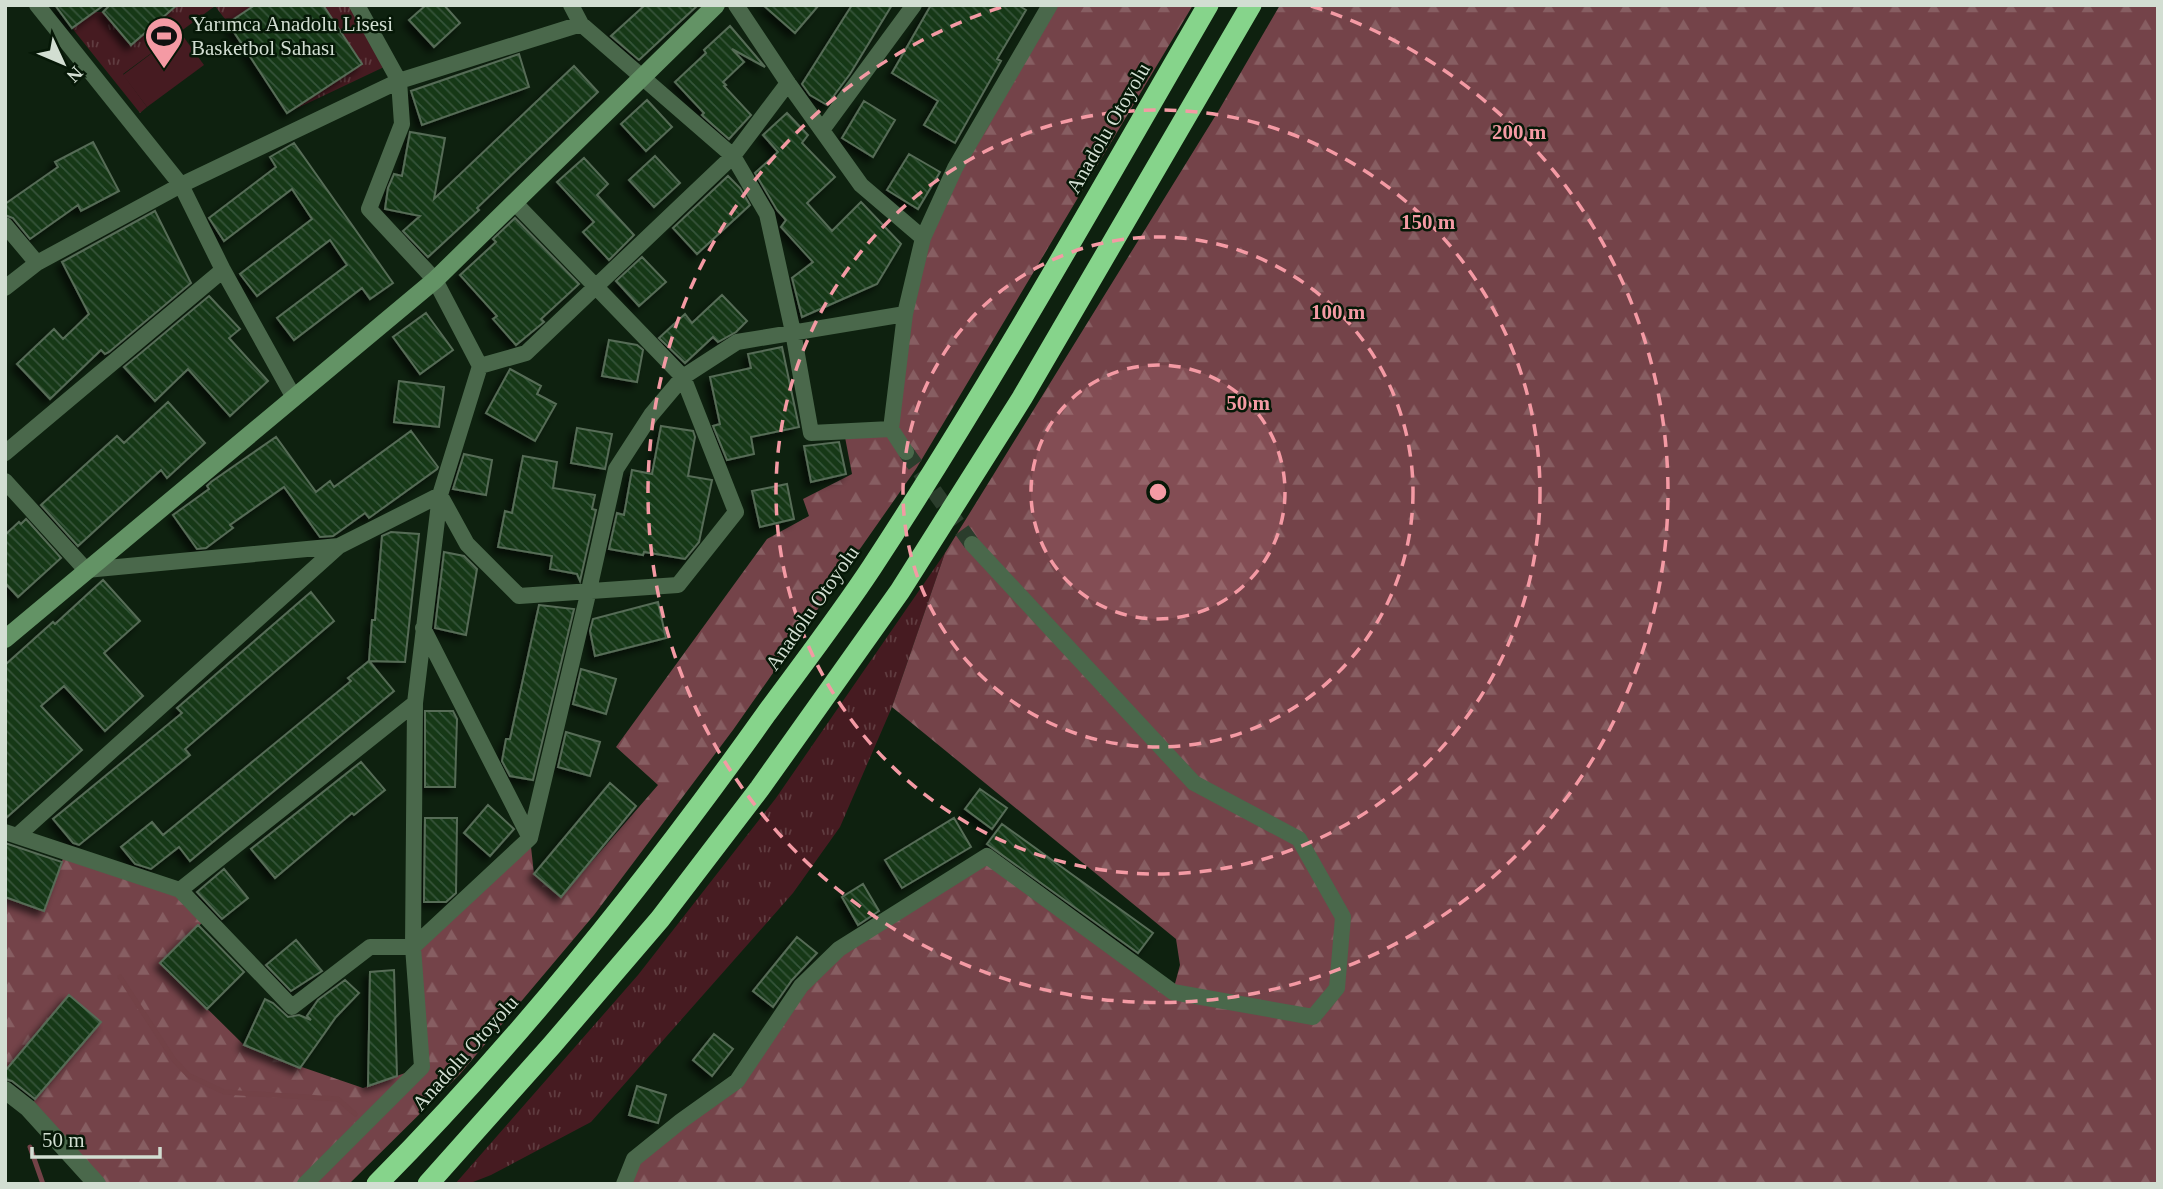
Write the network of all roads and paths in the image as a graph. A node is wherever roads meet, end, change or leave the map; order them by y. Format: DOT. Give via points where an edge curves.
graph roads {
  1 [pos="37,5"];
  2 [pos="357,5"];
  3 [pos="571,5"];
  4 [pos="716,5"];
  5 [pos="736,5"];
  6 [pos="914,5"];
  7 [pos="1050,5"];
  8 [pos="1208,5"];
  9 [pos="1251,5"];
  10 [pos="581,24"];
  11 [pos="642,79"];
  12 [pos="399,81"];
  13 [pos="788,83"];
  14 [pos="822,130"];
  15 [pos="733,156"];
  16 [pos="181,185"];
  17 [pos="514,202"];
  18 [pos="5,225"];
  19 [pos="923,238"];
  20 [pos="37,263"];
  21 [pos="223,270"];
  22 [pos="435,280"];
  23 [pos="597,285"];
  24 [pos="5,288"];
  25 [pos="905,314"];
  26 [pos="793,331"];
  27 [pos="480,366"];
  28 [pos="683,377"];
  29 [pos="293,396"];
  30 [pos="891,429"];
  31 [pos="906,452"];
  32 [pos="5,453"];
  33 [pos="5,481"];
  34 [pos="440,495"];
  35 [pos="972,544"];
  36 [pos="339,546"];
  37 [pos="86,570"];
  38 [pos="589,590"];
  39 [pos="423,628"];
  40 [pos="5,639"];
  41 [pos="415,703"];
  42 [pos="11,834"];
  43 [pos="530,838"];
  44 [pos="180,890"];
  45 [pos="413,947"];
  46 [pos="5,1090"];
  47 [pos="97,1184"];
  48 [pos="305,1184"];
  49 [pos="377,1184"];
  50 [pos="428,1184"];
  51 [pos="624,1184"];
  1 -- 16 [label="street"];
  2 -- 12 [label="street"];
  3 -- 10 [label="street"];
  4 -- 11 [label="main road"];
  5 -- 13 [label="street"];
  6 -- 14 [label="street"];
  7 -- 19 [label="street" via="955,168"];
  8 -- 49 [label="highway, Anadolu Otoyolu" via="992,374 871,569 624,906 527,1022"];
  9 -- 50 [label="highway" via="1023,398 900,591 660,919"];
  10 -- 11 [label="street"];
  10 -- 12 [label="street"];
  11 -- 15 [label="street"];
  11 -- 17 [label="main road"];
  12 -- 16 [label="street"];
  12 -- 22 [label="street" via="402,124 369,209"];
  13 -- 14 [label="street"];
  13 -- 15 [label="street"];
  14 -- 19 [label="street" via="862,185"];
  15 -- 23 [label="street"];
  15 -- 26 [label="street" via="767,214"];
  16 -- 20 [label="street"];
  16 -- 21 [label="street"];
  17 -- 22 [label="main road"];
  17 -- 23 [label="street"];
  18 -- 20 [label="street"];
  19 -- 25 [label="street"];
  20 -- 24 [label="street"];
  21 -- 29 [label="street"];
  21 -- 32 [label="street"];
  22 -- 27 [label="street"];
  22 -- 29 [label="main road"];
  23 -- 27 [label="street" via="526,353"];
  23 -- 28 [label="street"];
  25 -- 26 [label="street"];
  25 -- 30 [label="street"];
  26 -- 28 [label="street" via="737,342"];
  26 -- 30 [label="street" via="811,433"];
  27 -- 34 [label="street"];
  28 -- 38 [label="street" via="616,469"];
  28 -- 38 [label="street" via="736,512 678,585"];
  29 -- 37 [label="main road"];
  30 -- 31 [label="street"];
  33 -- 37 [label="street"];
  34 -- 36 [label="street"];
  34 -- 38 [label="street" via="467,544 519,596"];
  34 -- 39 [label="street"];
  35 -- 51 [label="street" via="1194,783 1299,839 1343,917 1337,988 1313,1017 1173,992 987,856 839,949 801,986 737,1081 634,1159"];
  36 -- 37 [label="street"];
  36 -- 42 [label="street"];
  37 -- 40 [label="main road"];
  38 -- 43 [label="street"];
  39 -- 41 [label="street"];
  39 -- 43 [label="street"];
  41 -- 44 [label="street"];
  41 -- 45 [label="street"];
  42 -- 44 [label="street"];
  43 -- 45 [label="street"];
  44 -- 45 [label="street" via="292,1007 370,947"];
  45 -- 48 [label="street" via="422,1067"];
  46 -- 47 [label="street"];
}
